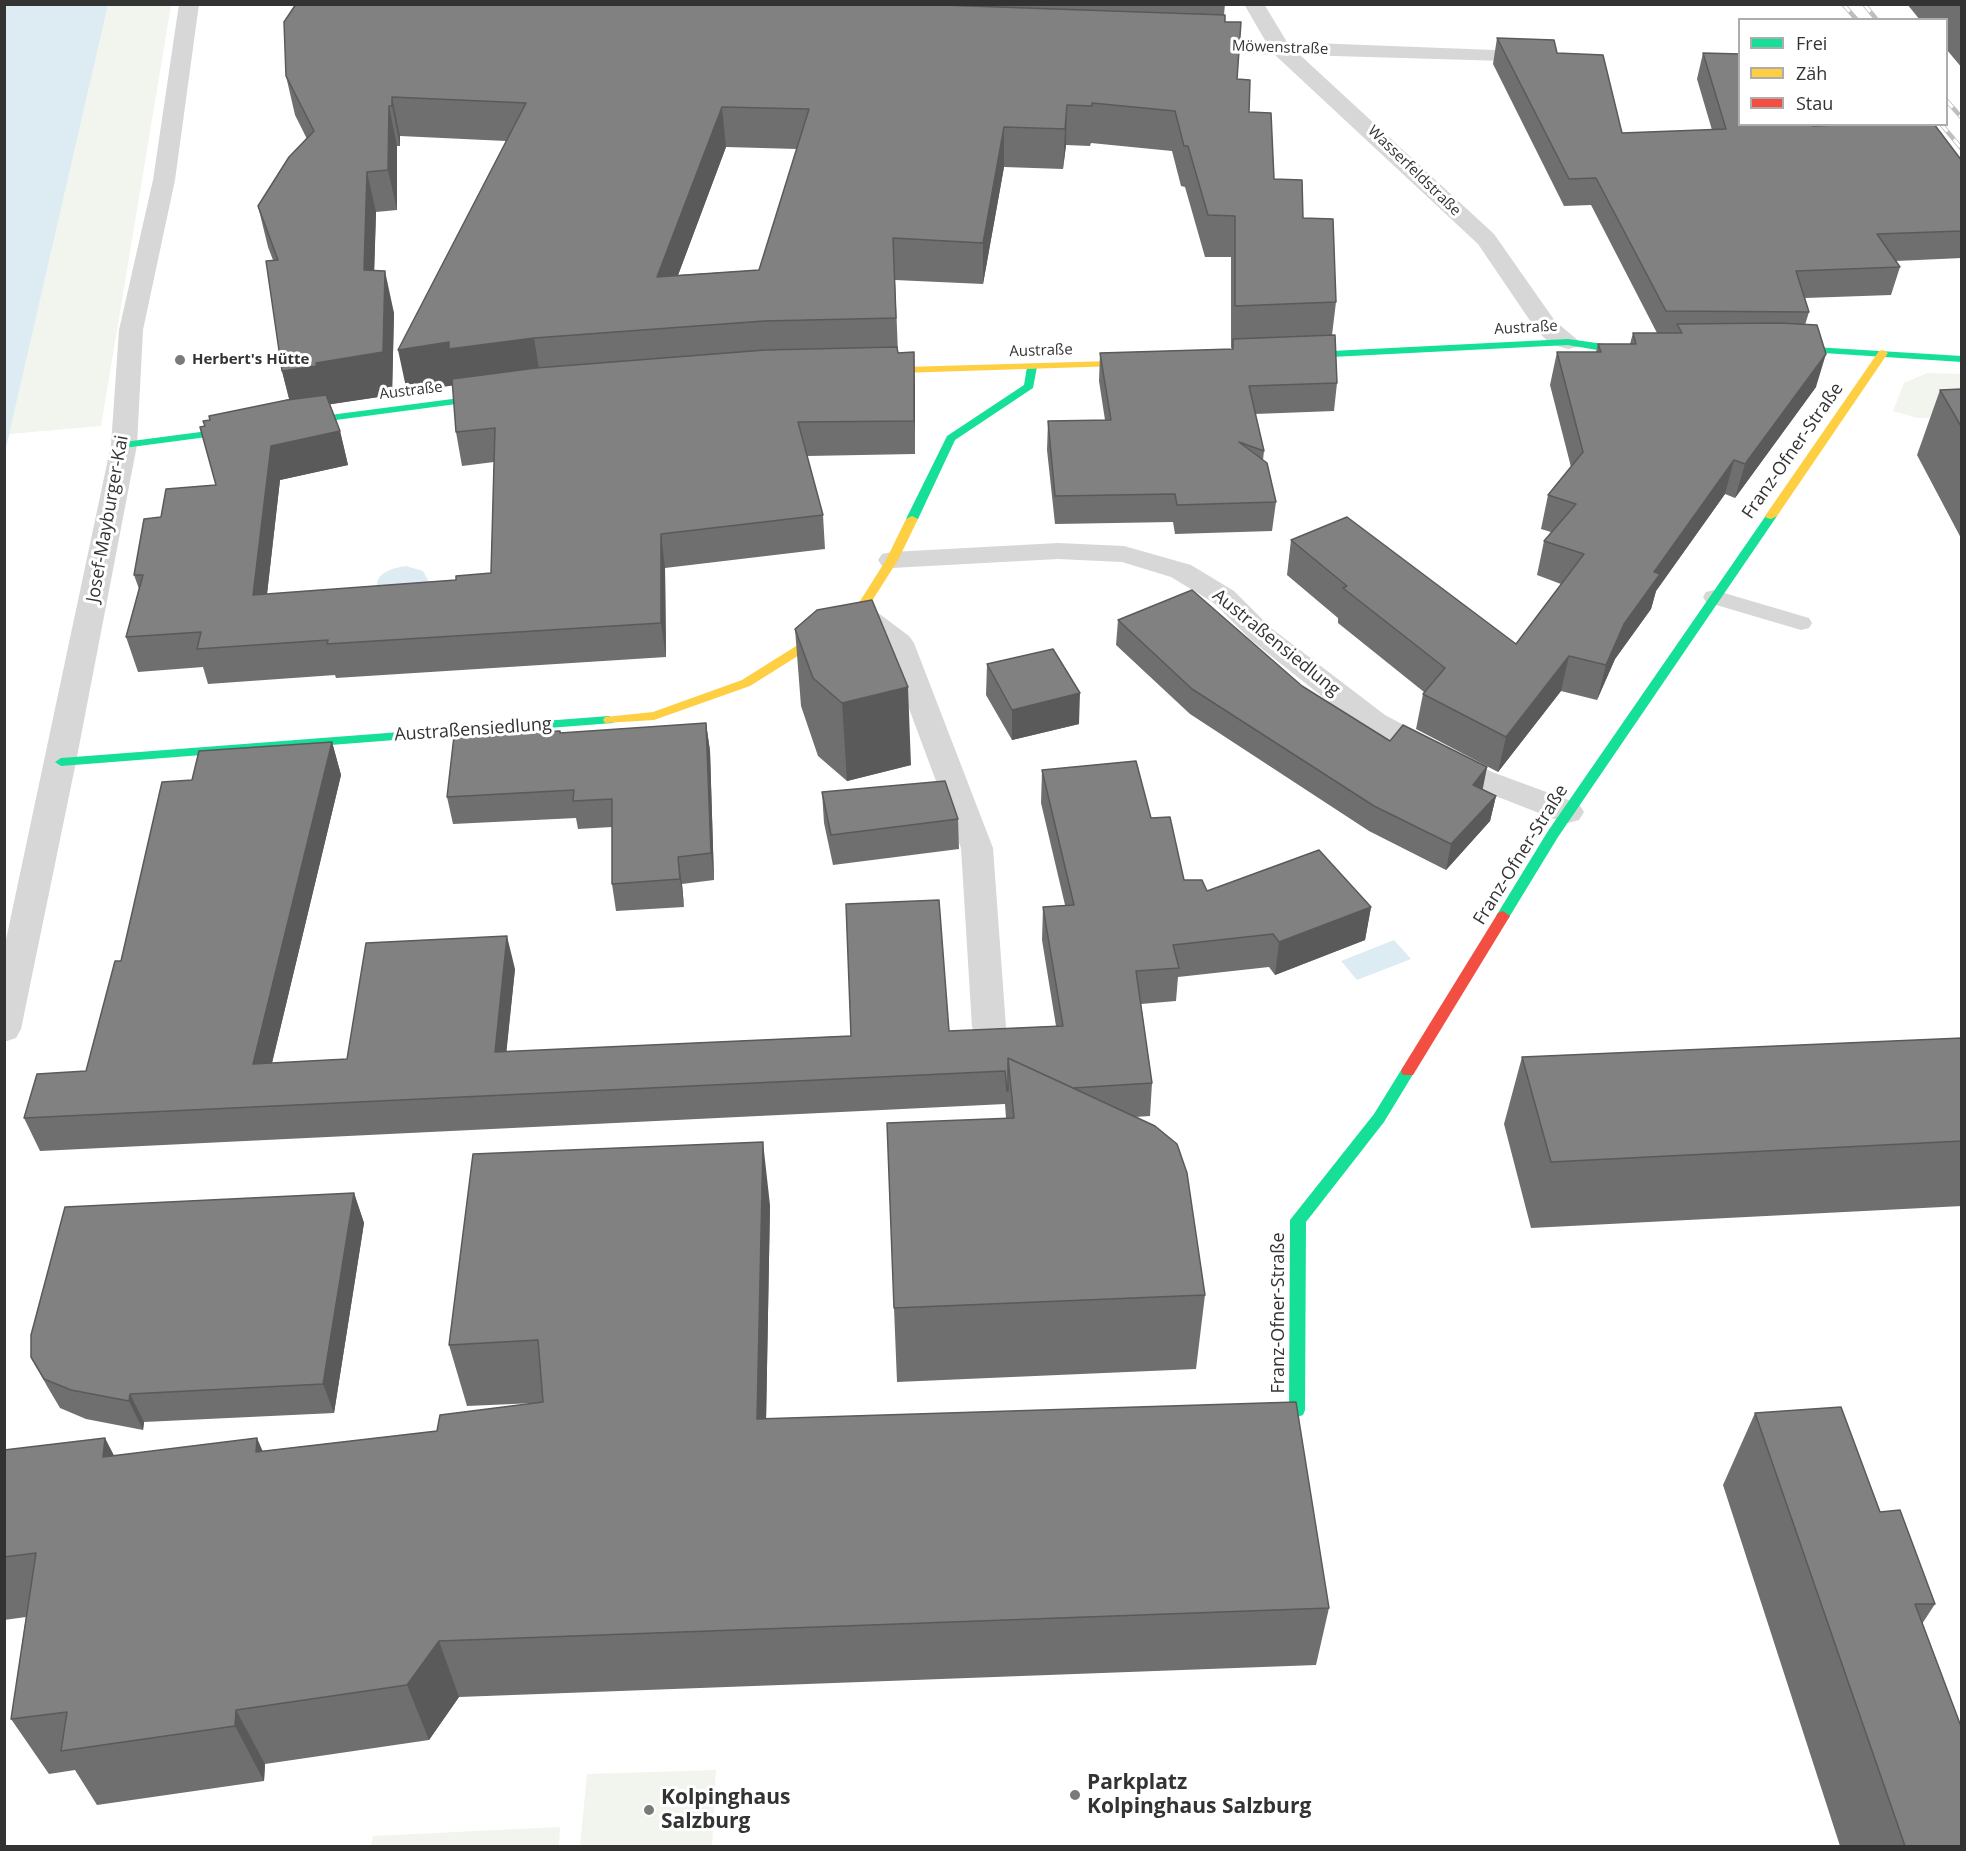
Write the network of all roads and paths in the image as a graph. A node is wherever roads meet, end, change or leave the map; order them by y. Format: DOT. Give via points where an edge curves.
graph roads {
  1 [pos="189,4"];
  2 [pos="1254,4"];
  3 [pos="1181,45"];
  4 [pos="1281,49"];
  5 [pos="1539,56"];
  6 [pos="1568,342"];
  7 [pos="1770,347"];
  8 [pos="1656,348"];
  9 [pos="1883,352"];
  10 [pos="1283,356"];
  11 [pos="1962,358"];
  12 [pos="1163,362"];
  13 [pos="1032,368"];
  14 [pos="859,371"];
  15 [pos="507,395"];
  16 [pos="124,446"];
  17 [pos="892,560"];
  18 [pos="1714,597"];
  19 [pos="859,612"];
  20 [pos="1801,623"];
  21 [pos="61,762"];
  22 [pos="1568,813"];
  23 [pos="989,1027"];
  24 [pos="4,1029"];
  25 [pos="1297,1410"];
  1 -- 16 [label="street, Josef-Mayburger-Kai" via="164,180 130,330"];
  2 -- 4 [label="street, Wasserfeldstraße"];
  3 -- 4 [label="street, Möwenstraße"];
  4 -- 5 [label="street, Möwenstraße"];
  4 -- 6 [label="street, Wasserfeldstraße" via="1486,239 1546,326"];
  6 -- 8 [label="street, Austraße" via="1611,348"];
  6 -- 10 [label="street, Austraße"];
  7 -- 9 [label="street"];
  9 -- 11 [label="street"];
  9 -- 18 [label="street, Franz-Ofner-Straße"];
  12 -- 13 [label="street, Austraße"];
  13 -- 14 [label="street, Austraße"];
  13 -- 17 [label="street, Austraßensiedlung" via="1029,386 951,438"];
  15 -- 16 [label="street, Austraße"];
  16 -- 21 [label="street, Josef-Mayburger-Kai"];
  17 -- 19 [label="street, Austraßensiedlung"];
  17 -- 22 [label="street, Austraßensiedlung" via="1058,551 1124,554 1181,571 1224,597 1261,633 1374,722 1481,779"];
  18 -- 20 [label="lane"];
  18 -- 22 [label="street, Franz-Ofner-Straße"];
  19 -- 21 [label="street, Austraßensiedlung" via="746,683 654,716"];
  19 -- 23 [label="street" via="899,643 977,848"];
  21 -- 24 [label="street, Josef-Mayburger-Kai"];
  22 -- 25 [label="street, Franz-Ofner-Straße" via="1379,1118 1298,1220"];
}
